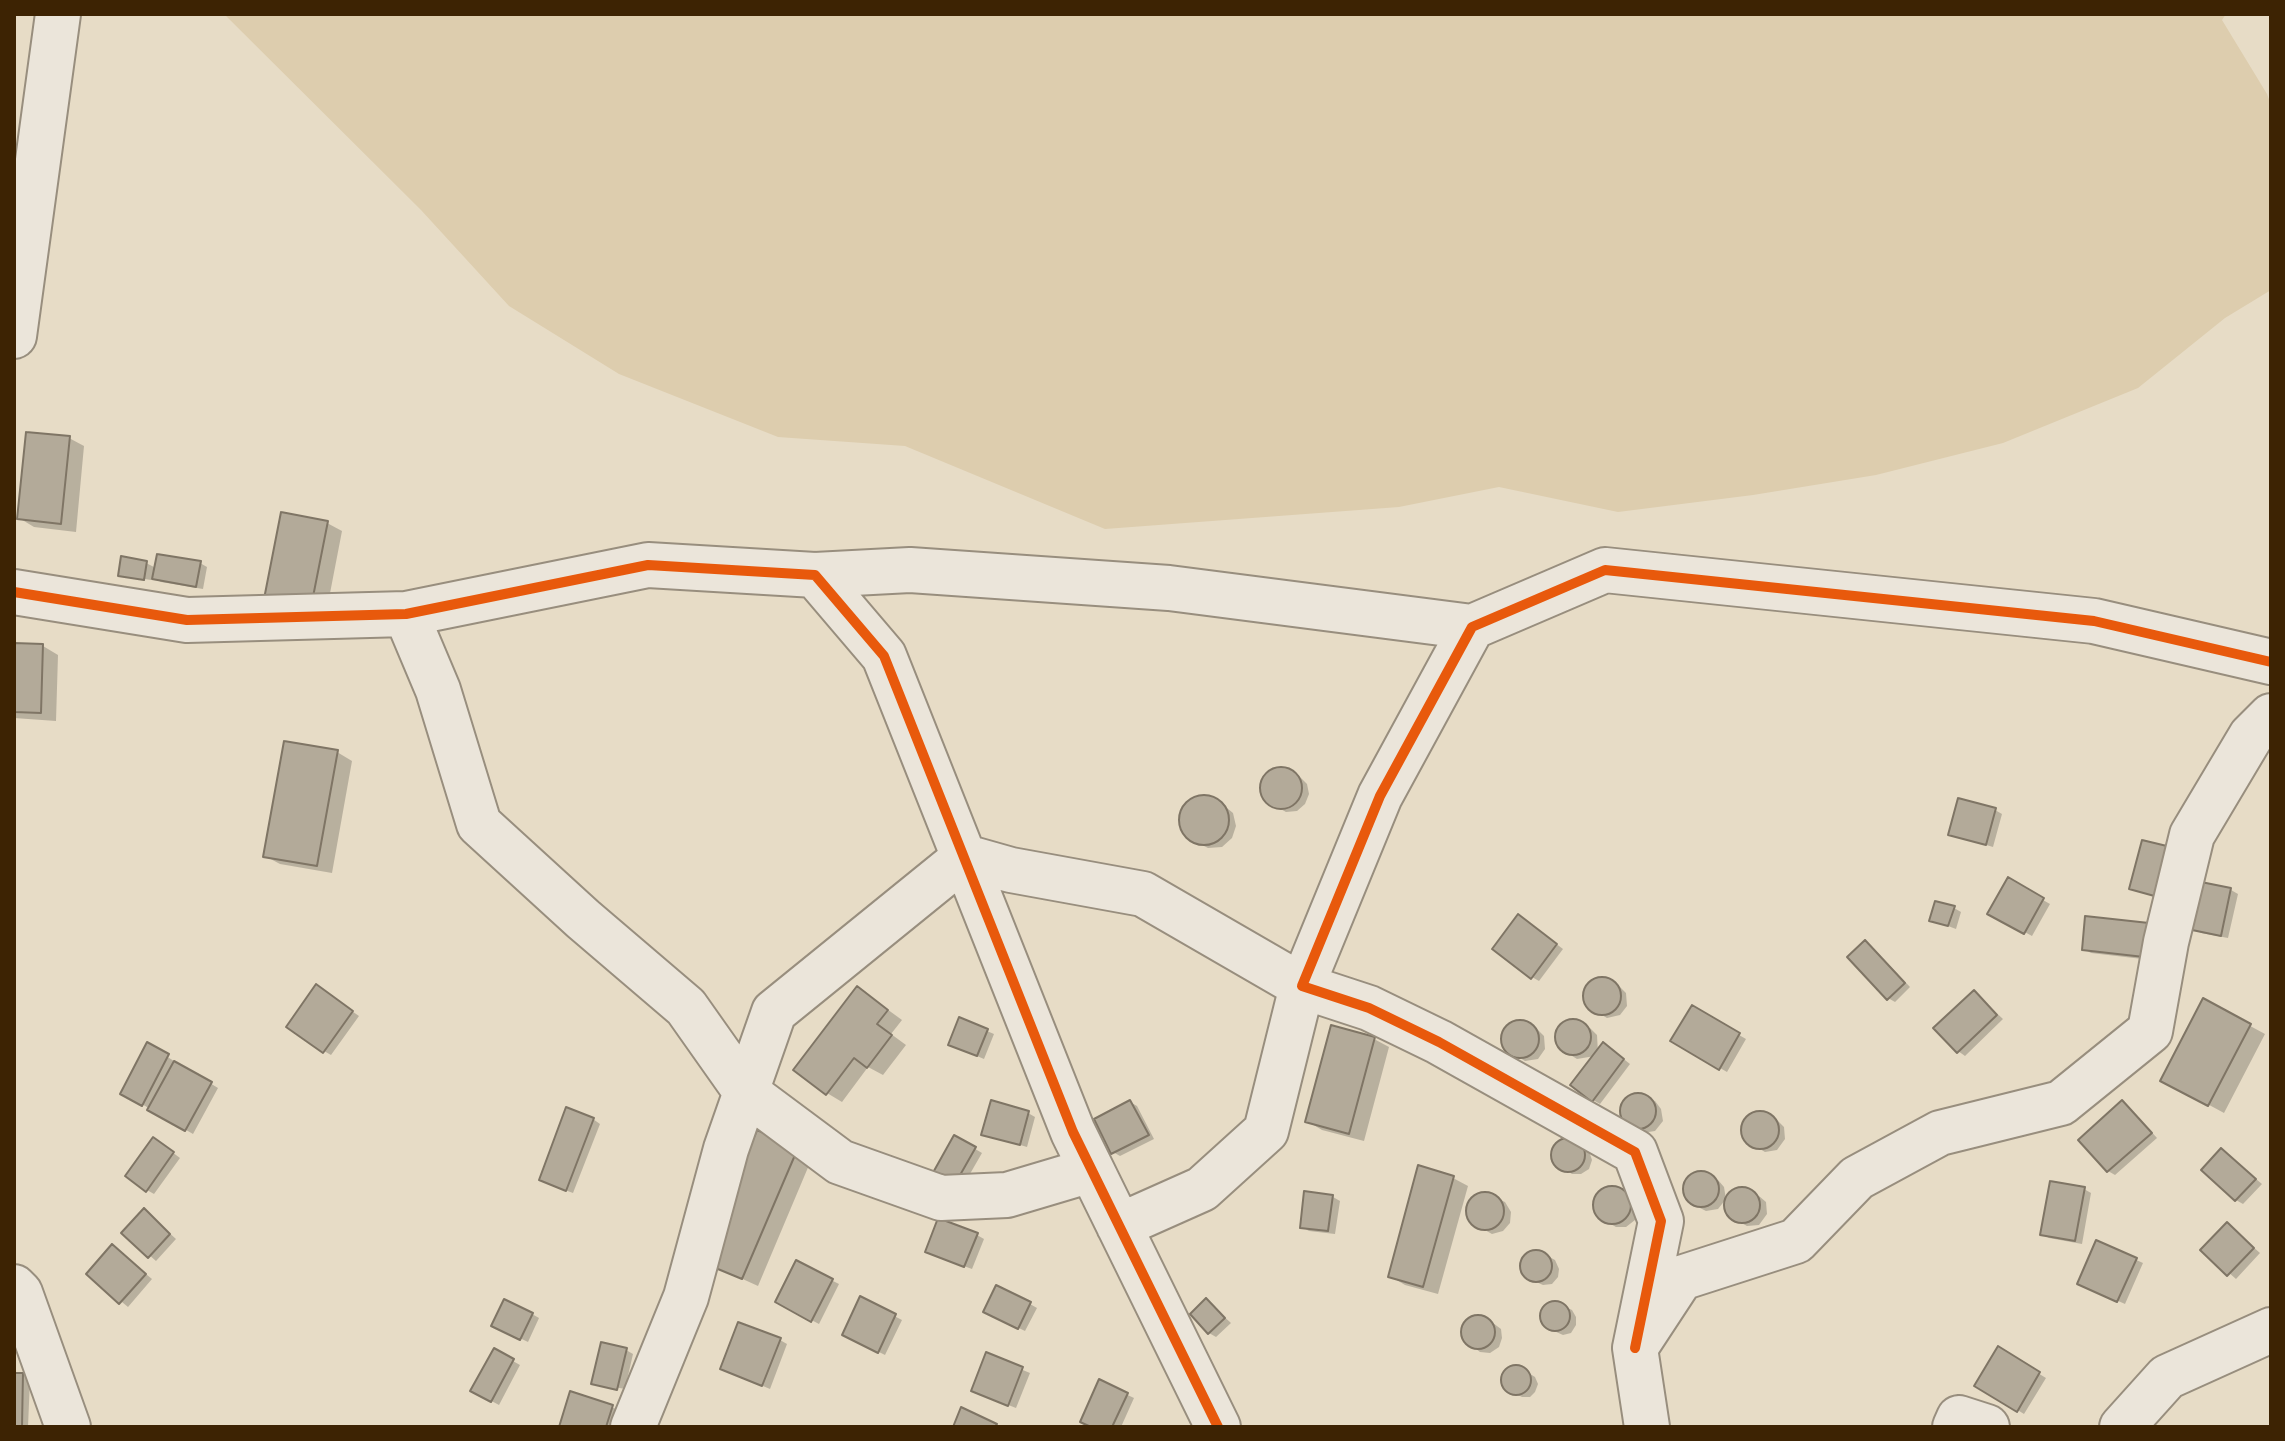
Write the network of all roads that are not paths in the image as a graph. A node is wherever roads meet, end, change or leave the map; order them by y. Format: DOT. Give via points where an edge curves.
graph roads {
  1 [pos="58,14"];
  2 [pos="14,336"];
  3 [pos="815,575"];
  4 [pos="14,592"];
  5 [pos="406,614"];
  6 [pos="1472,627"];
  7 [pos="2271,662"];
  8 [pos="2271,716"];
  9 [pos="965,857"];
  10 [pos="1302,986"];
  11 [pos="746,1092"];
  12 [pos="1091,1170"];
  13 [pos="1119,1226"];
  14 [pos="14,1287"];
  15 [pos="2271,1330"];
  16 [pos="1635,1348"];
  17 [pos="68,1427"];
  18 [pos="633,1427"];
  19 [pos="1218,1427"];
  20 [pos="1647,1427"];
  21 [pos="1955,1427"];
  22 [pos="1987,1427"];
  23 [pos="2122,1427"];
  1 -- 2 [label="street"];
  3 -- 5 [label="street" via="648,565"];
  3 -- 6 [label="street" via="910,570 1169,588"];
  3 -- 9 [label="street" via="884,656"];
  4 -- 5 [label="street" via="187,620"];
  5 -- 11 [label="street" via="438,690 479,824 686,1007"];
  6 -- 7 [label="street" via="1605,570 2094,621"];
  6 -- 10 [label="street" via="1380,796"];
  8 -- 16 [label="street" via="2251,736 2192,835 2150,1031 2061,1103 1940,1133 1857,1178 1796,1241 1681,1278"];
  9 -- 10 [label="street" via="1143,894"];
  9 -- 11 [label="street" via="774,1012"];
  9 -- 12 [label="street"];
  10 -- 13 [label="street" via="1266,1131 1202,1189"];
  10 -- 16 [label="street" via="1369,1008 1439,1042 1635,1152 1661,1221"];
  11 -- 12 [label="street" via="840,1162 941,1198 1007,1195"];
  11 -- 18 [label="street" via="686,1297"];
  12 -- 13 [label="street"];
  13 -- 19 [label="street"];
  14 -- 17 [label="street"];
  15 -- 23 [label="street" via="2167,1377"];
  16 -- 20 [label="street"];
  21 -- 22 [label="street" via="1959,1418"];
}
